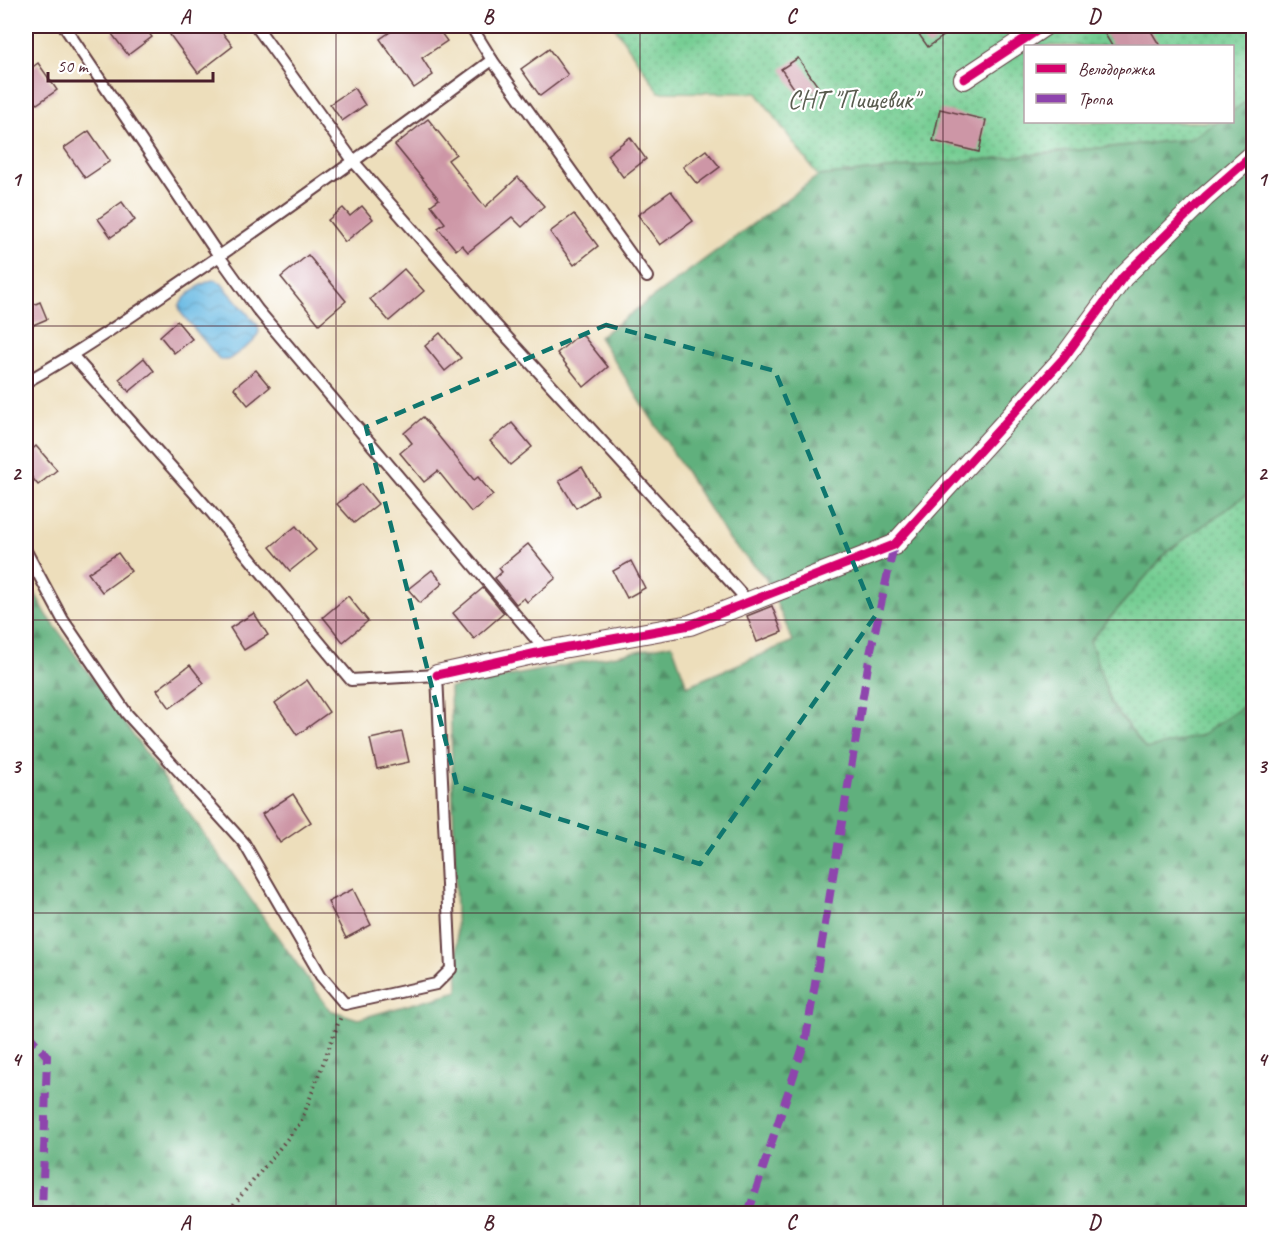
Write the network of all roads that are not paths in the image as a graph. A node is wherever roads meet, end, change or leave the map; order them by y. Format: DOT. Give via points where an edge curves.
graph roads {
  1 [pos="64,26"];
  2 [pos="256,26"];
  3 [pos="471,26"];
  4 [pos="1044,26"];
  5 [pos="492,60"];
  6 [pos="964,79"];
  7 [pos="1254,154"];
  8 [pos="354,162"];
  9 [pos="219,256"];
  10 [pos="647,277"];
  11 [pos="73,356"];
  12 [pos="26,382"];
  13 [pos="26,551"];
  14 [pos="748,601"];
  15 [pos="546,651"];
  16 [pos="437,675"];
  1 -- 9 [label="lane"];
  2 -- 8 [label="lane"];
  3 -- 5 [label="lane"];
  4 -- 6 [label="street"];
  5 -- 8 [label="lane"];
  5 -- 10 [label="lane"];
  7 -- 14 [label="street" via="1123,277 1063,359 894,545"];
  8 -- 9 [label="lane"];
  8 -- 14 [label="lane" via="494,323"];
  9 -- 11 [label="lane"];
  9 -- 15 [label="lane" via="257,309"];
  11 -- 12 [label="lane"];
  11 -- 16 [label="lane" via="212,513 351,680"];
  13 -- 16 [label="lane" via="63,620 127,714 244,843 321,976 345,1004 436,984 451,969"];
  14 -- 15 [label="street" via="690,625"];
  15 -- 16 [label="street"];
}
